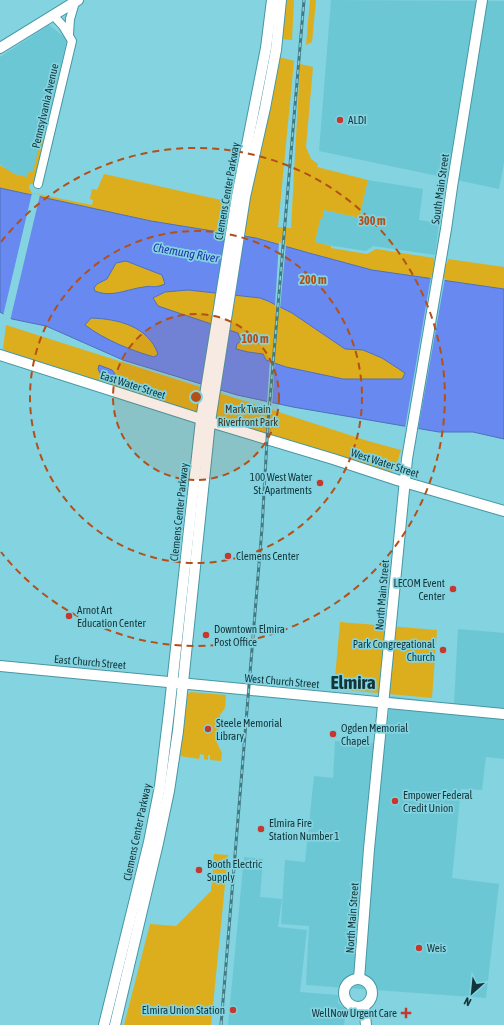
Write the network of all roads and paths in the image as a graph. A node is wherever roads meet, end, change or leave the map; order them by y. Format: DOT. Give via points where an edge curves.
graph roads {
  1 [pos="272,0"];
  2 [pos="281,0"];
  3 [pos="482,0"];
  4 [pos="76,1"];
  5 [pos="53,15"];
  6 [pos="69,34"];
  7 [pos="0,48"];
  8 [pos="38,184"];
  9 [pos="241,197"];
  10 [pos="0,355"];
  11 [pos="420,381"];
  12 [pos="206,421"];
  13 [pos="259,437"];
  14 [pos="405,483"];
  15 [pos="504,510"];
  16 [pos="0,666"];
  17 [pos="177,683"];
  18 [pos="383,702"];
  19 [pos="504,714"];
  20 [pos="359,979"];
  21 [pos="364,1006"];
  22 [pos="104,1025"];
  23 [pos="115,1025"];
  24 [pos="366,1025"];
  1 -- 9 [label="main road, Clemens Center Parkway" via="270,26"];
  2 -- 9 [label="main road, Clemens Center Parkway" via="276,50 264,115"];
  3 -- 11 [label="main road, South Main Street"];
  4 -- 5 [label="main road, Pennsylvania Avenue"];
  4 -- 6 [label="street, Pennsylvania Avenue" via="70,19"];
  5 -- 6 [label="street"];
  5 -- 7 [label="main road, Pennsylvania Avenue"];
  6 -- 8 [label="street, Pennsylvania Avenue" via="72,41 70,55"];
  9 -- 12 [label="main road, Clemens Center Parkway"];
  10 -- 12 [label="main road, East Water Street"];
  11 -- 14 [label="main road, North Main Street"];
  12 -- 13 [label="main road, East Water Street"];
  12 -- 17 [label="main road, Clemens Center Parkway"];
  13 -- 14 [label="main road, West Water Street"];
  14 -- 15 [label="main road, West Water Street"];
  14 -- 18 [label="main road, North Main Street"];
  16 -- 17 [label="main road, East Church Street"];
  17 -- 18 [label="main road, West Church Street"];
  17 -- 22 [label="main road, Clemens Center Parkway" via="149,842"];
  17 -- 23 [label="main road, Clemens Center Parkway" via="178,731 163,820"];
  18 -- 19 [label="main road, West Church Street"];
  18 -- 20 [label="main road, North Main Street"];
  20 -- 21 [label="main road" via="368,984 372,993 371,999"];
  20 -- 21 [label="main road" via="347,984 344,997 351,1006"];
  21 -- 24 [label="main road"];
}
